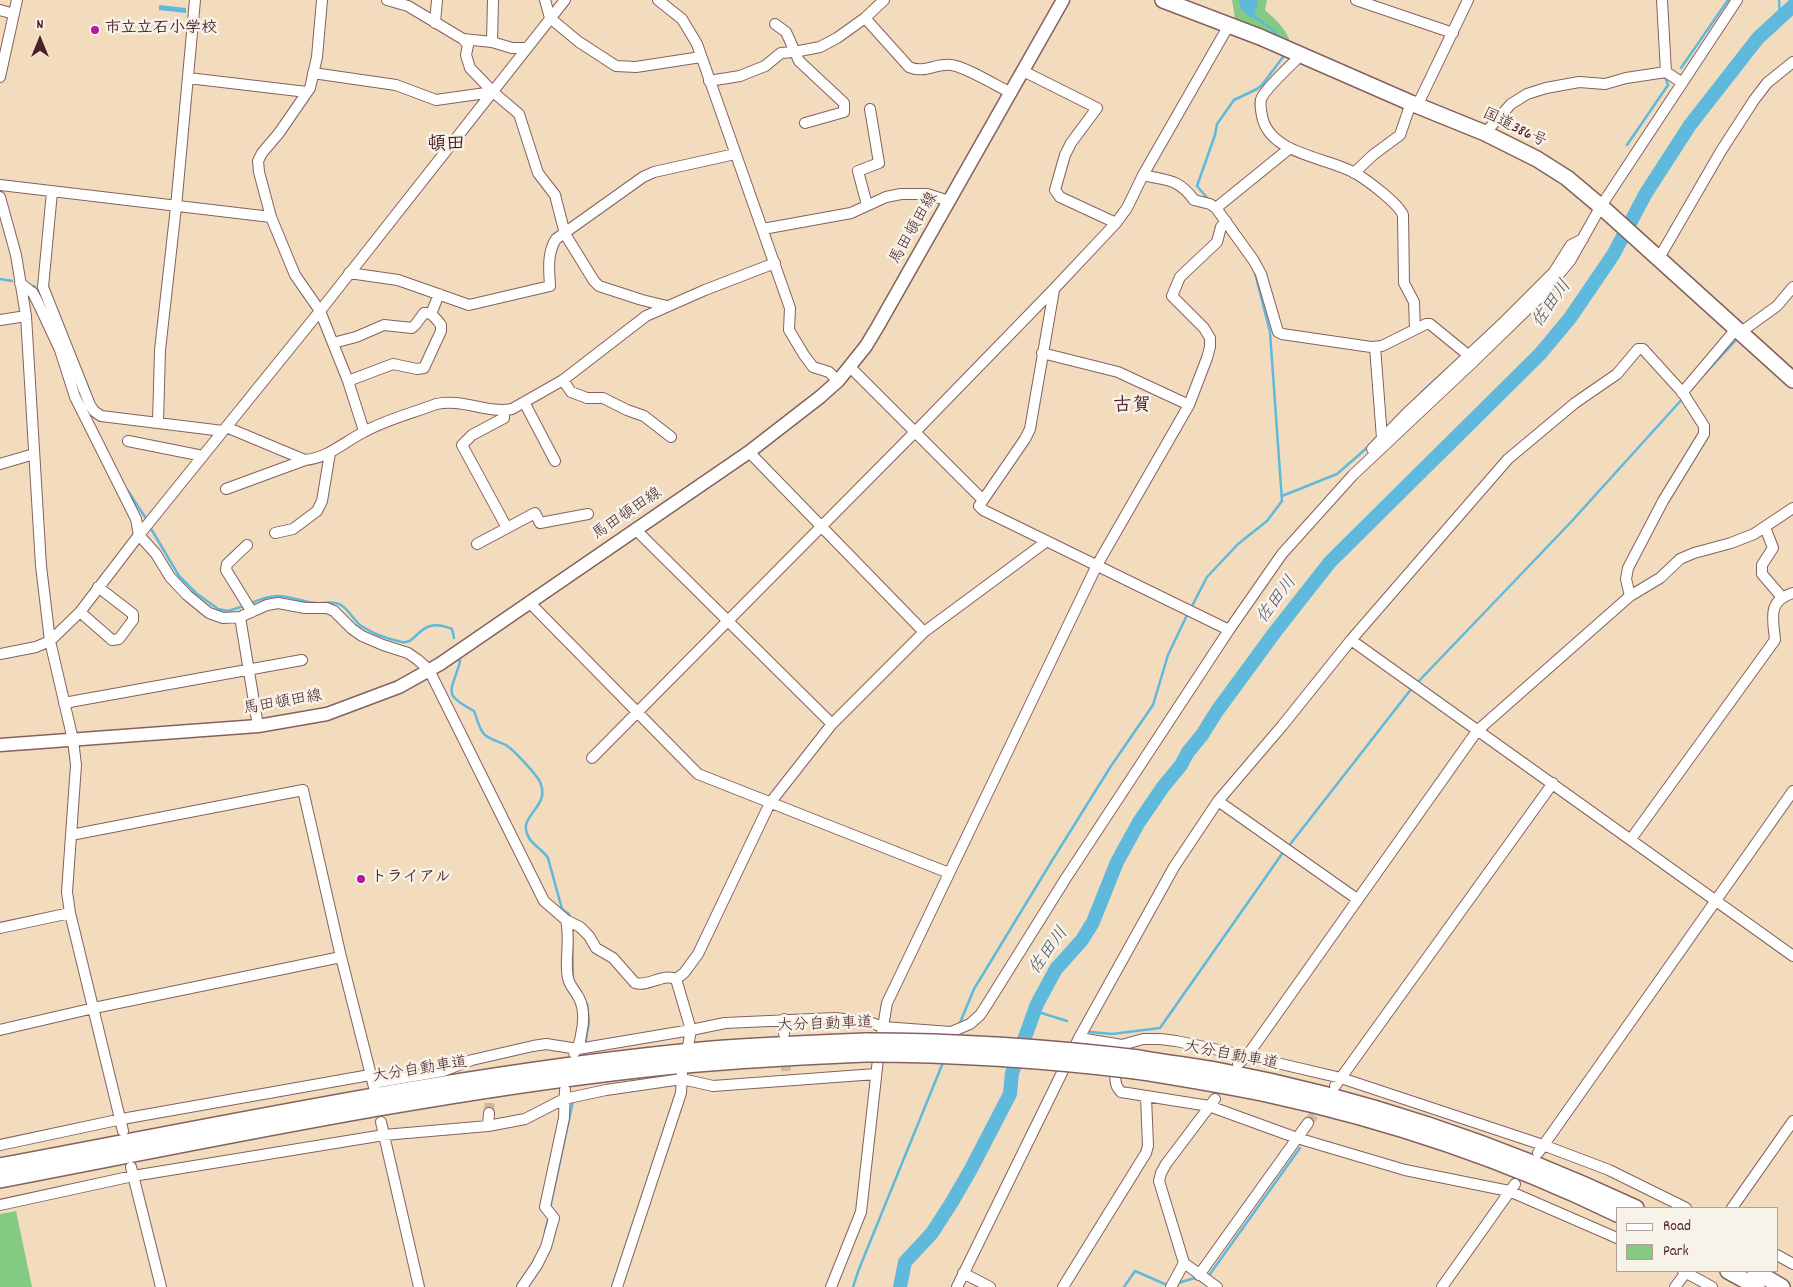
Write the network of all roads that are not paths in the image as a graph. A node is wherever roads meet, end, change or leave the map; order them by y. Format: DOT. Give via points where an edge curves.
graph roads {
  1 [pos="16,0"];
  2 [pos="195,0"];
  3 [pos="322,0"];
  4 [pos="437,0"];
  5 [pos="493,0"];
  6 [pos="545,0"];
  7 [pos="565,0"];
  8 [pos="658,0"];
  9 [pos="884,0"];
  10 [pos="1063,0"];
  11 [pos="1163,0"];
  12 [pos="1356,0"];
  13 [pos="1468,0"];
  14 [pos="1662,0"];
  15 [pos="1736,0"];
  16 [pos="394,1"];
  17 [pos="0,10"];
  18 [pos="14,14"];
  19 [pos="550,18"];
  20 [pos="865,18"];
  21 [pos="435,23"];
  22 [pos="776,24"];
  23 [pos="1229,25"];
  24 [pos="1453,33"];
  25 [pos="463,39"];
  26 [pos="492,42"];
  27 [pos="526,48"];
  28 [pos="794,52"];
  29 [pos="1298,54"];
  30 [pos="701,57"];
  31 [pos="1793,62"];
  32 [pos="1023,71"];
  33 [pos="313,72"];
  34 [pos="1666,72"];
  35 [pos="0,78"];
  36 [pos="188,78"];
  37 [pos="709,81"];
  38 [pos="1681,82"];
  39 [pos="307,92"];
  40 [pos="493,92"];
  41 [pos="1011,93"];
  42 [pos="1414,104"];
  43 [pos="870,109"];
  44 [pos="805,122"];
  45 [pos="1485,133"];
  46 [pos="1290,148"];
  47 [pos="735,154"];
  48 [pos="1354,173"];
  49 [pos="1143,176"];
  50 [pos="0,184"];
  51 [pos="52,192"];
  52 [pos="0,197"];
  53 [pos="949,201"];
  54 [pos="867,205"];
  55 [pos="176,207"];
  56 [pos="1216,208"];
  57 [pos="1603,208"];
  58 [pos="271,217"];
  59 [pos="1226,221"];
  60 [pos="1116,223"];
  61 [pos="763,229"];
  62 [pos="565,234"];
  63 [pos="1583,239"];
  64 [pos="1659,258"];
  65 [pos="775,264"];
  66 [pos="349,273"];
  67 [pos="20,282"];
  68 [pos="1793,287"];
  69 [pos="1054,290"];
  70 [pos="439,294"];
  71 [pos="667,306"];
  72 [pos="320,311"];
  73 [pos="431,314"];
  74 [pos="26,316"];
  75 [pos="0,320"];
  76 [pos="1415,329"];
  77 [pos="1739,330"];
  78 [pos="333,343"];
  79 [pos="1375,347"];
  80 [pos="1042,353"];
  81 [pos="1466,353"];
  82 [pos="850,367"];
  83 [pos="563,380"];
  84 [pos="1793,380"];
  85 [pos="838,381"];
  86 [pos="348,382"];
  87 [pos="1684,396"];
  88 [pos="524,402"];
  89 [pos="1189,405"];
  90 [pos="504,411"];
  91 [pos="158,422"];
  92 [pos="224,429"];
  93 [pos="364,431"];
  94 [pos="916,432"];
  95 [pos="1382,435"];
  96 [pos="671,437"];
  97 [pos="128,441"];
  98 [pos="749,452"];
  99 [pos="330,453"];
  100 [pos="34,454"];
  101 [pos="203,456"];
  102 [pos="305,460"];
  103 [pos="555,461"];
  104 [pos="0,464"];
  105 [pos="1348,481"];
  106 [pos="226,489"];
  107 [pos="983,500"];
  108 [pos="1793,508"];
  109 [pos="588,514"];
  110 [pos="821,527"];
  111 [pos="1765,527"];
  112 [pos="507,528"];
  113 [pos="635,529"];
  114 [pos="141,532"];
  115 [pos="274,533"];
  116 [pos="1048,541"];
  117 [pos="477,544"];
  118 [pos="248,545"];
  119 [pos="1097,565"];
  120 [pos="98,587"];
  121 [pos="1793,593"];
  122 [pos="1780,595"];
  123 [pos="1630,596"];
  124 [pos="529,602"];
  125 [pos="249,608"];
  126 [pos="80,612"];
  127 [pos="240,617"];
  128 [pos="728,621"];
  129 [pos="1229,630"];
  130 [pos="924,632"];
  131 [pos="50,640"];
  132 [pos="1351,640"];
  133 [pos="0,654"];
  134 [pos="302,660"];
  135 [pos="248,670"];
  136 [pos="429,670"];
  137 [pos="64,702"];
  138 [pos="637,713"];
  139 [pos="832,724"];
  140 [pos="258,726"];
  141 [pos="1477,731"];
  142 [pos="72,740"];
  143 [pos="0,745"];
  144 [pos="592,758"];
  145 [pos="1553,783"];
  146 [pos="1793,791"];
  147 [pos="1218,801"];
  148 [pos="770,804"];
  149 [pos="71,835"];
  150 [pos="1631,839"];
  151 [pos="949,874"];
  152 [pos="1357,899"];
  153 [pos="1715,900"];
  154 [pos="70,913"];
  155 [pos="569,922"];
  156 [pos="0,928"];
  157 [pos="1793,956"];
  158 [pos="341,957"];
  159 [pos="676,979"];
  160 [pos="94,1008"];
  161 [pos="784,1019"];
  162 [pos="883,1027"];
  163 [pos="0,1030"];
  164 [pos="691,1030"];
  165 [pos="784,1034"];
  166 [pos="1079,1038"];
  167 [pos="1122,1045"];
  168 [pos="688,1046"];
  169 [pos="865,1048"];
  170 [pos="580,1049"];
  171 [pos="1247,1056"];
  172 [pos="1137,1064"];
  173 [pos="1238,1064"];
  174 [pos="876,1074"];
  175 [pos="370,1075"];
  176 [pos="682,1076"];
  177 [pos="1338,1082"];
  178 [pos="374,1087"];
  179 [pos="569,1096"];
  180 [pos="1146,1098"];
  181 [pos="1212,1102"];
  182 [pos="489,1113"];
  183 [pos="122,1119"];
  184 [pos="1793,1121"];
  185 [pos="382,1122"];
  186 [pos="1308,1123"];
  187 [pos="488,1126"];
  188 [pos="124,1131"];
  189 [pos="384,1135"];
  190 [pos="1297,1138"];
  191 [pos="0,1145"];
  192 [pos="1540,1149"];
  193 [pos="0,1166"];
  194 [pos="132,1172"];
  195 [pos="0,1180"];
  196 [pos="1512,1187"];
  197 [pos="0,1205"];
  198 [pos="1634,1207"];
  199 [pos="1684,1207"];
  200 [pos="1733,1207"];
  201 [pos="1616,1214"];
  202 [pos="1616,1238"];
  203 [pos="1778,1256"];
  204 [pos="1184,1264"];
  205 [pos="1793,1264"];
  206 [pos="964,1272"];
  207 [pos="1684,1272"];
  208 [pos="1687,1272"];
  209 [pos="1730,1272"];
  210 [pos="1757,1272"];
  211 [pos="1199,1275"];
  212 [pos="161,1287"];
  213 [pos="419,1287"];
  214 [pos="522,1287"];
  215 [pos="617,1287"];
  216 [pos="831,1287"];
  217 [pos="957,1287"];
  218 [pos="990,1287"];
  219 [pos="1063,1287"];
  220 [pos="1171,1287"];
  221 [pos="1217,1287"];
  222 [pos="1442,1287"];
  223 [pos="1675,1287"];
  224 [pos="1712,1287"];
  225 [pos="1758,1287"];
  226 [pos="1782,1287"];
  1 -- 18 [label="street"];
  2 -- 36 [label="street"];
  3 -- 33 [label="street"];
  4 -- 21 [label="street"];
  5 -- 26 [label="street"];
  6 -- 19 [label="street"];
  7 -- 19 [label="street"];
  8 -- 30 [label="street" via="682,19"];
  9 -- 20 [label="street"];
  10 -- 32 [label="main road, 馬田頓田線"];
  11 -- 23 [label="highway, 国道386号"];
  12 -- 24 [label="street"];
  13 -- 24 [label="street"];
  14 -- 34 [label="street"];
  15 -- 38 [label="street"];
  16 -- 21 [label="street"];
  17 -- 18 [label="street"];
  18 -- 35 [label="street"];
  19 -- 27 [label="street"];
  19 -- 30 [label="street" via="616,66 636,67"];
  20 -- 28 [label="street" via="837,38"];
  20 -- 41 [label="street" via="909,67 916,70 950,64"];
  21 -- 25 [label="street"];
  22 -- 28 [label="street" via="786,32"];
  23 -- 29 [label="highway, 国道386号"];
  23 -- 49 [label="street"];
  24 -- 42 [label="street"];
  25 -- 26 [label="street"];
  25 -- 40 [label="street" via="468,45 466,55 470,68"];
  26 -- 27 [label="street"];
  27 -- 40 [label="street"];
  28 -- 37 [label="street" via="781,53 765,66 740,76"];
  28 -- 44 [label="street" via="799,61 844,103 844,112"];
  29 -- 42 [label="highway, 国道386号"];
  29 -- 46 [label="street" via="1260,101 1267,132"];
  30 -- 37 [label="street"];
  31 -- 64 [label="street" via="1767,83 1754,100"];
  32 -- 41 [label="main road, 馬田頓田線"];
  32 -- 60 [label="street" via="1097,108 1071,143 1055,190 1060,197"];
  33 -- 39 [label="street"];
  33 -- 40 [label="street" via="396,85 436,100"];
  34 -- 38 [label="street"];
  34 -- 45 [label="street" via="1606,84 1579,82 1527,94 1511,104"];
  36 -- 39 [label="street"];
  36 -- 55 [label="street"];
  37 -- 47 [label="street"];
  38 -- 57 [label="street"];
  39 -- 58 [label="street" via="258,161"];
  40 -- 62 [label="street" via="519,114 538,173 555,195"];
  40 -- 66 [label="street"];
  41 -- 53 [label="main road, 馬田頓田線"];
  42 -- 45 [label="highway, 国道386号"];
  42 -- 48 [label="street" via="1400,135"];
  43 -- 54 [label="street" via="879,163 858,171"];
  45 -- 57 [label="highway, 国道386号" via="1567,178"];
  46 -- 48 [label="street"];
  46 -- 56 [label="street"];
  47 -- 61 [label="street"];
  47 -- 62 [label="street" via="648,175"];
  48 -- 76 [label="street" via="1390,199 1403,215 1404,283 1414,302"];
  49 -- 56 [label="street" via="1178,183 1194,200"];
  49 -- 60 [label="street"];
  50 -- 51 [label="street"];
  51 -- 55 [label="street"];
  51 -- 91 [label="street" via="43,287 90,405 102,416"];
  52 -- 67 [label="street"];
  53 -- 54 [label="street" via="927,194 901,194"];
  53 -- 82 [label="main road, 馬田頓田線" via="878,326"];
  54 -- 61 [label="street" via="851,213"];
  55 -- 58 [label="street"];
  55 -- 91 [label="street" via="160,350"];
  56 -- 59 [label="street"];
  57 -- 63 [label="street"];
  57 -- 64 [label="highway, 国道386号"];
  58 -- 72 [label="street" via="295,275"];
  59 -- 79 [label="street" via="1261,274 1278,332"];
  59 -- 89 [label="street" via="1221,226 1217,242 1180,278 1172,296 1210,338 1207,358"];
  60 -- 69 [label="street"];
  61 -- 65 [label="street"];
  62 -- 70 [label="street" via="551,247 550,286 469,305"];
  62 -- 71 [label="street" via="599,286"];
  63 -- 81 [label="street" via="1571,245 1554,272 1502,324"];
  63 -- 105 [label="street" via="1570,261 1539,298"];
  64 -- 77 [label="highway, 国道386号"];
  65 -- 71 [label="street"];
  65 -- 85 [label="street" via="790,308 789,330 813,367 829,372"];
  66 -- 70 [label="street" via="398,280"];
  66 -- 72 [label="street"];
  67 -- 74 [label="street"];
  67 -- 114 [label="street" via="33,293 60,350 75,397"];
  68 -- 77 [label="street" via="1777,306"];
  69 -- 80 [label="street"];
  69 -- 94 [label="street"];
  70 -- 73 [label="street"];
  71 -- 83 [label="street" via="626,330"];
  72 -- 78 [label="street"];
  72 -- 92 [label="street"];
  73 -- 78 [label="street" via="422,314 412,328 384,325 356,338"];
  73 -- 86 [label="street" via="442,328 424,368 393,364"];
  74 -- 75 [label="street"];
  74 -- 100 [label="street"];
  76 -- 79 [label="street"];
  76 -- 81 [label="street" via="1430,324"];
  77 -- 84 [label="highway, 国道386号"];
  77 -- 87 [label="street"];
  78 -- 86 [label="street"];
  79 -- 95 [label="street"];
  80 -- 89 [label="street" via="1118,372"];
  80 -- 107 [label="street" via="1030,429"];
  81 -- 95 [label="street"];
  82 -- 85 [label="main road, 馬田頓田線"];
  82 -- 94 [label="street"];
  83 -- 88 [label="street"];
  83 -- 96 [label="street" via="571,392 587,398 603,398 644,416"];
  85 -- 98 [label="main road, 馬田頓田線"];
  86 -- 93 [label="street"];
  87 -- 123 [label="street" via="1704,426 1704,434 1663,501 1628,568 1626,579"];
  87 -- 132 [label="street" via="1643,349 1638,348 1617,374 1575,403 1508,459"];
  88 -- 90 [label="street"];
  88 -- 103 [label="street"];
  89 -- 119 [label="street"];
  90 -- 93 [label="street" via="447,402"];
  90 -- 112 [label="street" via="504,418 472,435 462,445"];
  91 -- 92 [label="street"];
  92 -- 101 [label="street"];
  92 -- 102 [label="street"];
  93 -- 99 [label="street"];
  94 -- 107 [label="street"];
  94 -- 110 [label="street"];
  95 -- 105 [label="street"];
  97 -- 101 [label="street"];
  98 -- 110 [label="street"];
  98 -- 113 [label="main road, 馬田頓田線"];
  99 -- 102 [label="street"];
  99 -- 115 [label="street" via="322,501 317,511 293,529"];
  100 -- 104 [label="street"];
  100 -- 131 [label="street" via="41,566"];
  101 -- 114 [label="street"];
  102 -- 106 [label="street"];
  105 -- 129 [label="street" via="1282,554"];
  107 -- 116 [label="street" via="979,506 983,510"];
  108 -- 111 [label="street"];
  109 -- 112 [label="street" via="540,523 535,513"];
  110 -- 128 [label="street"];
  110 -- 130 [label="street"];
  111 -- 122 [label="street" via="1773,548 1762,565 1762,574"];
  111 -- 123 [label="street" via="1731,543 1680,559 1660,578"];
  112 -- 117 [label="street"];
  113 -- 124 [label="main road, 馬田頓田線"];
  113 -- 128 [label="street"];
  114 -- 120 [label="street"];
  114 -- 127 [label="street" via="170,577 194,602 217,616"];
  116 -- 119 [label="street"];
  116 -- 130 [label="street"];
  118 -- 125 [label="street" via="227,564 226,570"];
  119 -- 129 [label="street"];
  119 -- 151 [label="street"];
  120 -- 126 [label="street"];
  120 -- 126 [label="street" via="133,614 133,620 119,639 112,640"];
  121 -- 150 [label="street" via="1782,597 1772,611 1775,640"];
  123 -- 141 [label="street"];
  124 -- 136 [label="main road, 馬田頓田線"];
  124 -- 138 [label="street"];
  125 -- 127 [label="street"];
  125 -- 136 [label="street" via="278,603 327,608 362,636 408,653"];
  126 -- 131 [label="street"];
  127 -- 135 [label="street"];
  128 -- 138 [label="street"];
  128 -- 139 [label="street"];
  129 -- 162 [label="street" via="980,1015 970,1024 952,1032"];
  130 -- 139 [label="street"];
  131 -- 133 [label="street" via="36,647"];
  131 -- 137 [label="street"];
  132 -- 141 [label="street"];
  132 -- 147 [label="street"];
  134 -- 135 [label="street"];
  135 -- 137 [label="street"];
  135 -- 140 [label="street"];
  136 -- 140 [label="main road, 馬田頓田線" via="399,687 327,714"];
  136 -- 155 [label="street" via="544,901"];
  137 -- 142 [label="street"];
  138 -- 144 [label="street"];
  138 -- 148 [label="street" via="698,774"];
  139 -- 148 [label="street"];
  140 -- 142 [label="main road, 馬田頓田線"];
  141 -- 145 [label="street"];
  141 -- 152 [label="street"];
  142 -- 143 [label="main road, 馬田頓田線"];
  142 -- 149 [label="street" via="76,765"];
  145 -- 150 [label="street"];
  145 -- 177 [label="street"];
  146 -- 153 [label="street"];
  147 -- 152 [label="street"];
  147 -- 166 [label="street" via="1174,867"];
  148 -- 151 [label="street"];
  148 -- 159 [label="street" via="698,954"];
  149 -- 154 [label="street" via="67,892"];
  149 -- 158 [label="street" via="303,790"];
  150 -- 153 [label="street"];
  151 -- 162 [label="street" via="887,1003"];
  152 -- 171 [label="street"];
  153 -- 157 [label="street"];
  153 -- 192 [label="street"];
  154 -- 156 [label="street"];
  154 -- 160 [label="street"];
  155 -- 159 [label="street" via="580,927 596,948 613,958 635,983 667,977"];
  155 -- 170 [label="street" via="569,984 578,996 584,1017"];
  158 -- 160 [label="street"];
  158 -- 175 [label="street"];
  159 -- 164 [label="street"];
  160 -- 163 [label="street"];
  160 -- 183 [label="street"];
  161 -- 162 [label="street" via="835,1018"];
  161 -- 164 [label="street" via="725,1023"];
  161 -- 165 [label="street"];
  162 -- 174 [label="street"];
  164 -- 168 [label="street"];
  164 -- 170 [label="street"];
  166 -- 167 [label="street"];
  166 -- 206 [label="street"];
  167 -- 171 [label="street" via="1160,1039"];
  167 -- 180 [label="street" via="1114,1080 1117,1088"];
  169 -- 172 [label="highway, 大分自動車道, bridge"];
  169 -- 193 [label="highway, 大分自動車道" via="797,1044 713,1049 560,1066 386,1094"];
  169 -- 195 [label="highway, 大分自動車道" via="562,1080 388,1107"];
  170 -- 175 [label="street" via="546,1044 472,1060 443,1071 379,1082"];
  171 -- 173 [label="street"];
  171 -- 177 [label="street"];
  172 -- 198 [label="highway, 大分自動車道" via="1220,1071 1366,1106 1512,1154"];
  172 -- 201 [label="highway, 大分自動車道" via="1353,1115 1507,1166"];
  174 -- 176 [label="street" via="786,1075 713,1086"];
  174 -- 216 [label="street" via="861,1212"];
  175 -- 178 [label="street"];
  175 -- 183 [label="street"];
  176 -- 179 [label="street"];
  176 -- 215 [label="street" via="681,1092"];
  177 -- 192 [label="street"];
  179 -- 187 [label="street" via="525,1119"];
  179 -- 214 [label="street" via="545,1207 554,1218 546,1248"];
  180 -- 181 [label="street"];
  180 -- 219 [label="street" via="1146,1153"];
  181 -- 190 [label="street"];
  181 -- 204 [label="street" via="1166,1164 1159,1181"];
  182 -- 187 [label="street"];
  183 -- 188 [label="street"];
  183 -- 191 [label="street"];
  184 -- 200 [label="street"];
  185 -- 189 [label="street"];
  186 -- 190 [label="street"];
  187 -- 189 [label="street"];
  189 -- 194 [label="street"];
  189 -- 213 [label="street"];
  190 -- 196 [label="street" via="1405,1170"];
  190 -- 211 [label="street"];
  192 -- 199 [label="street" via="1609,1170"];
  194 -- 197 [label="street"];
  194 -- 212 [label="street"];
  196 -- 202 [label="street"];
  196 -- 222 [label="street"];
  203 -- 205 [label="street"];
  204 -- 211 [label="street"];
  204 -- 220 [label="street"];
  206 -- 217 [label="street"];
  206 -- 218 [label="street"];
  207 -- 223 [label="street"];
  208 -- 224 [label="street"];
  209 -- 225 [label="highway"];
  210 -- 226 [label="highway"];
  211 -- 221 [label="street"];
}
